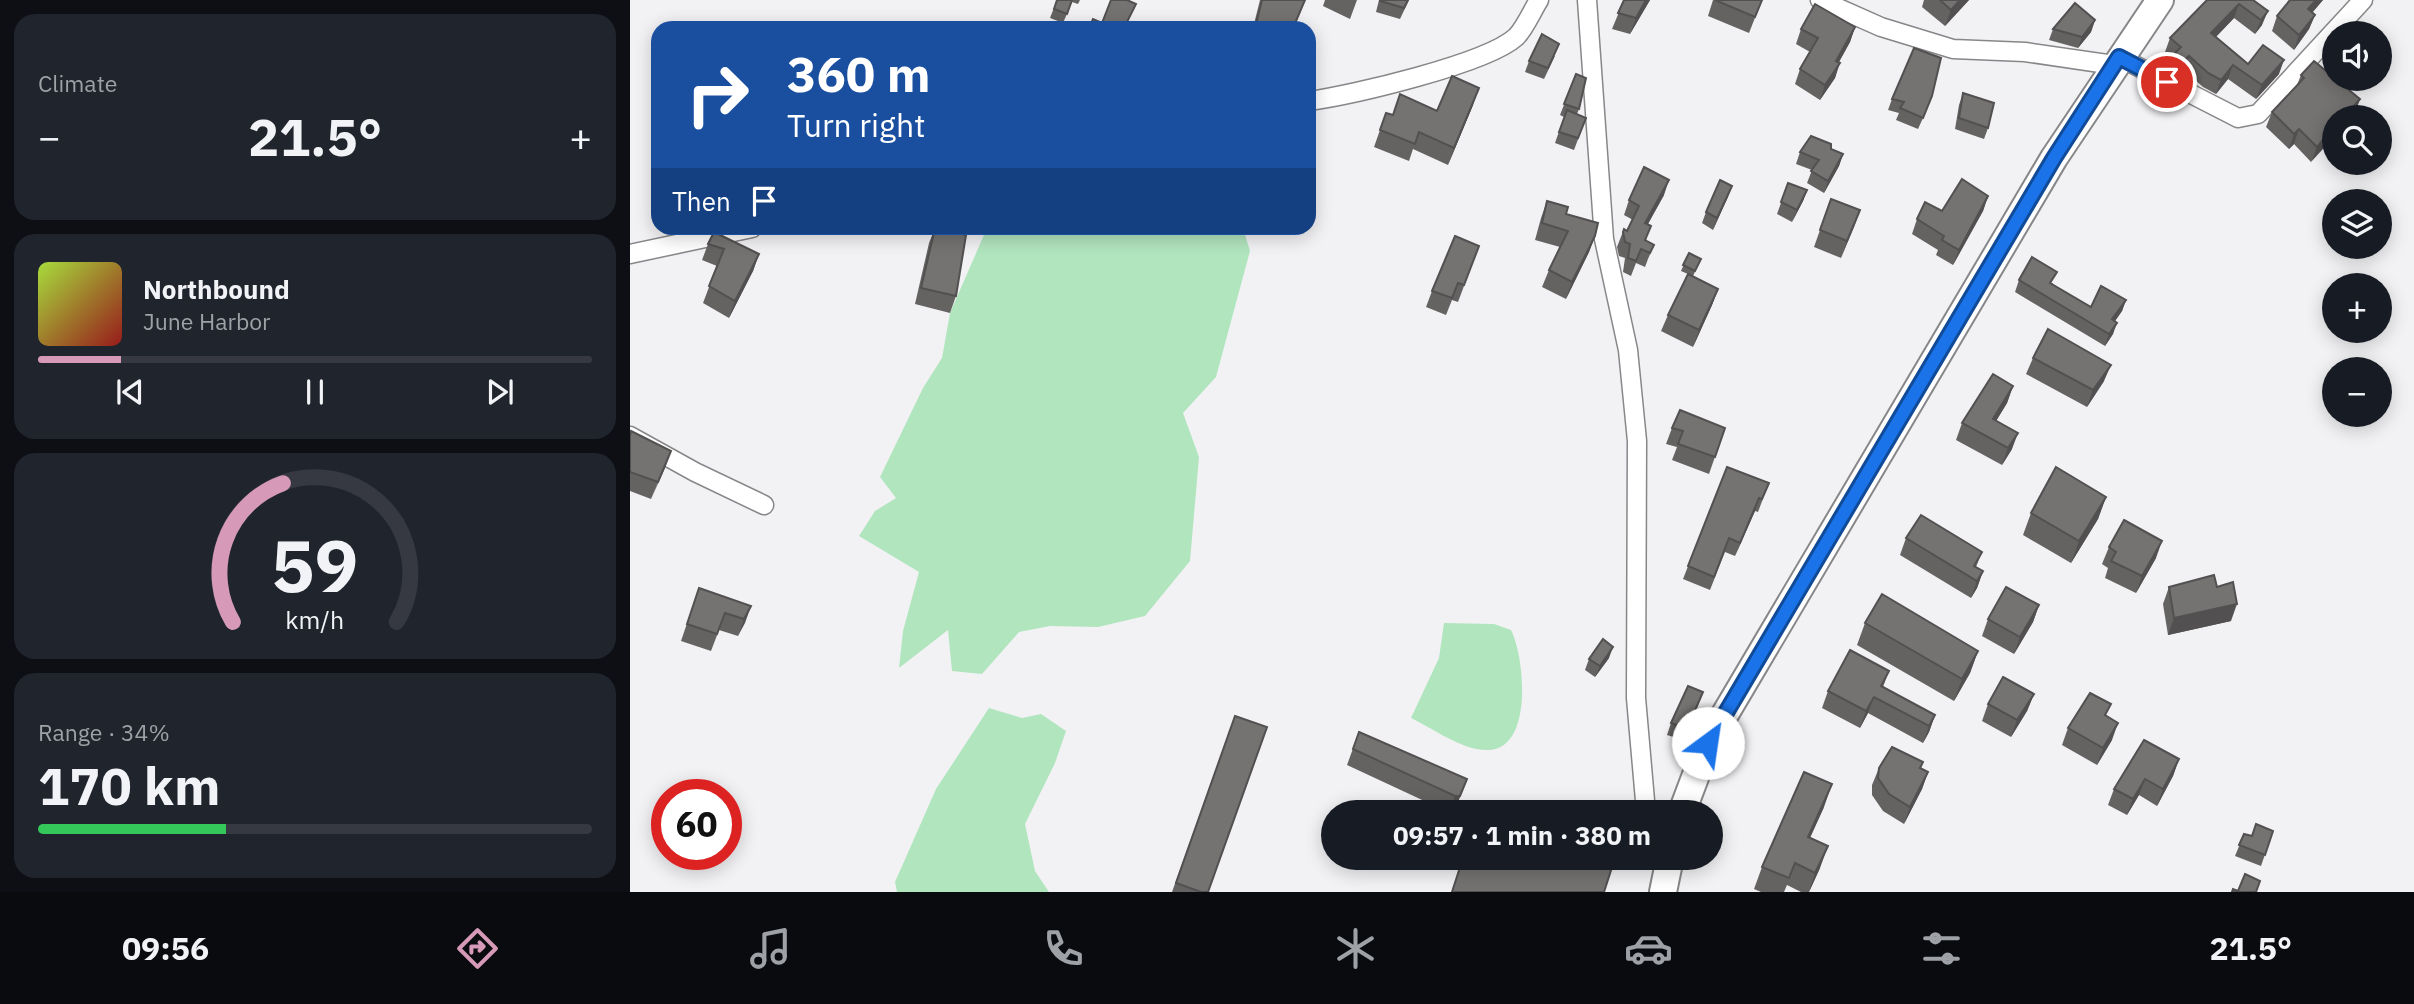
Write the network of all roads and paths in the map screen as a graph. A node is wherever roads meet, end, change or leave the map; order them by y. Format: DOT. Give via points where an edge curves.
graph roads {
  1 [pos="1539,0"];
  2 [pos="1587,0"];
  3 [pos="1820,0"];
  4 [pos="2160,0"];
  5 [pos="2362,0"];
  6 [pos="2117,61"];
  7 [pos="1316,100"];
  8 [pos="710,235"];
  9 [pos="630,254"];
  10 [pos="630,436"];
  11 [pos="764,505"];
  12 [pos="1645,800"];
  13 [pos="1687,800"];
  1 -- 7 [label="street" via="1516,37 1465,62"];
  2 -- 12 [label="street" via="1604,239 1628,350 1637,441 1636,698"];
  3 -- 6 [label="street" via="1881,27 1953,49"];
  4 -- 6 [label="main road"];
  5 -- 6 [label="street" via="2258,114 2249,118 2238,118"];
  6 -- 13 [label="main road" via="2054,158 1708,743"];
  8 -- 9 [label="street"];
  10 -- 11 [label="street"];
}
